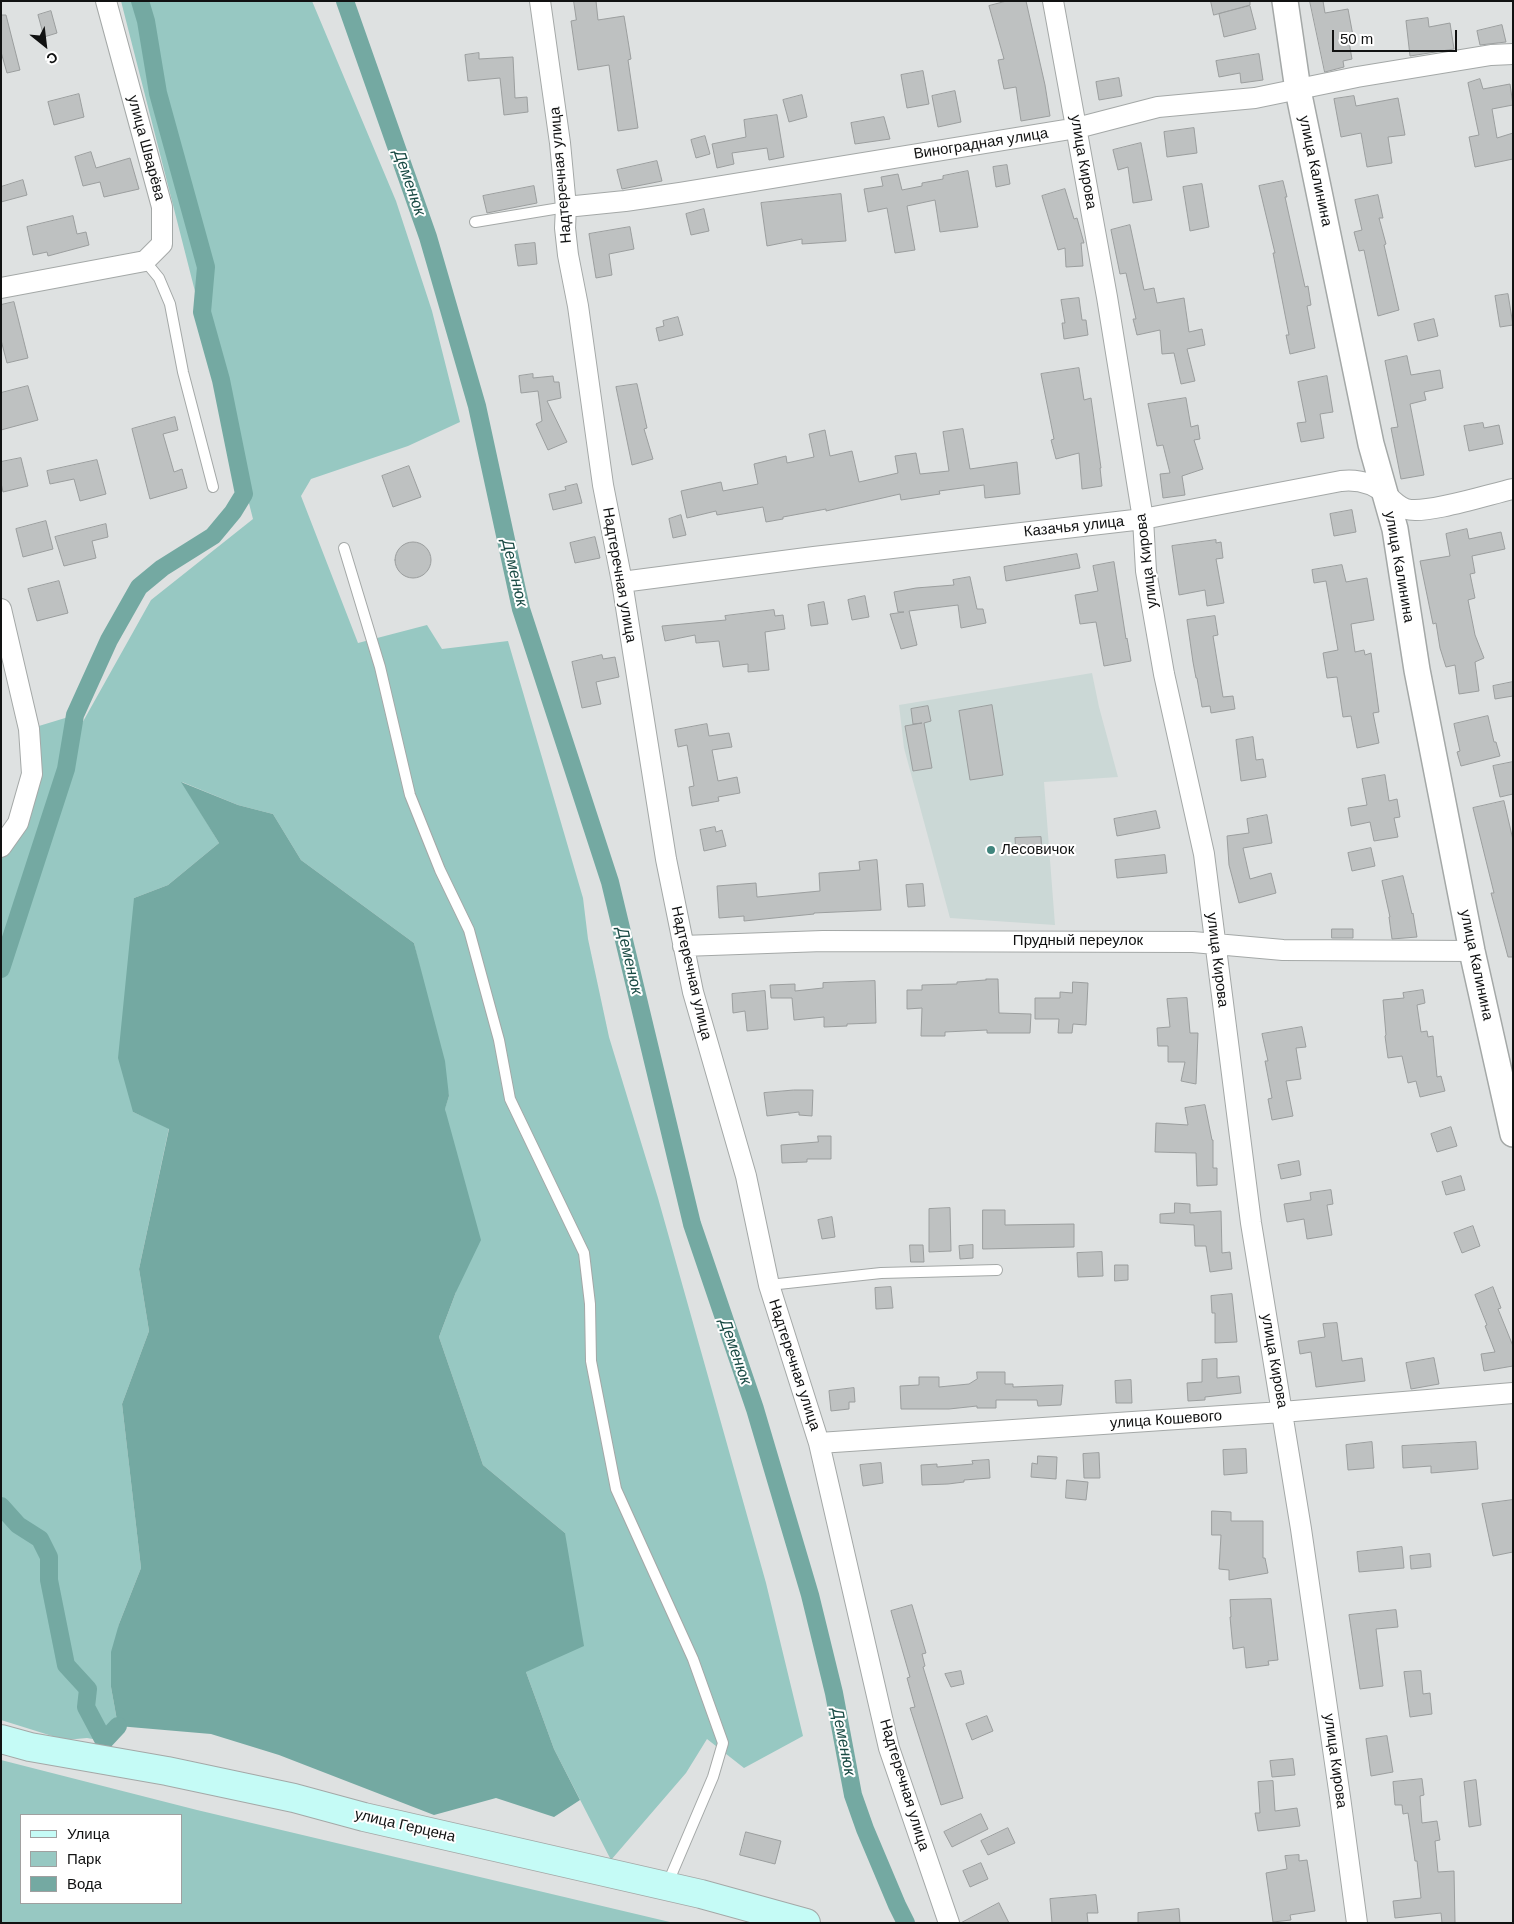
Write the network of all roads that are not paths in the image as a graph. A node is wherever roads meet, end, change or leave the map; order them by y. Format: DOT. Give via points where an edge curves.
graph roads {
  1 [pos="106,1"];
  2 [pos="540,1"];
  3 [pos="1054,1"];
  4 [pos="1285,1"];
  5 [pos="1513,54"];
  6 [pos="1298,90"];
  7 [pos="1077,128"];
  8 [pos="566,207"];
  9 [pos="475,222"];
  10 [pos="144,261"];
  11 [pos="1,288"];
  12 [pos="213,487"];
  13 [pos="1513,489"];
  14 [pos="1385,493"];
  15 [pos="1143,519"];
  16 [pos="344,548"];
  17 [pos="622,582"];
  18 [pos="1,609"];
  19 [pos="1,847"];
  20 [pos="1216,945"];
  21 [pos="684,946"];
  22 [pos="1472,951"];
  23 [pos="1513,1134"];
  24 [pos="997,1270"];
  25 [pos="769,1285"];
  26 [pos="1513,1393"];
  27 [pos="1282,1412"];
  28 [pos="819,1443"];
  29 [pos="1,1738"];
  30 [pos="667,1886"];
  31 [pos="806,1923"];
  32 [pos="949,1923"];
  33 [pos="1357,1923"];
  1 -- 10 [label="street, улица Шварёва" via="162,206 162,244"];
  2 -- 8 [label="street, Надтеречная улица"];
  3 -- 7 [label="street, улица Кирова"];
  4 -- 6 [label="street, улица Калинина"];
  5 -- 6 [label="street, Виноградная улица" via="1366,75"];
  6 -- 7 [label="street, Виноградная улица" via="1255,98 1158,107"];
  6 -- 14 [label="street, улица Калинина" via="1371,444"];
  7 -- 8 [label="street, Виноградная улица" via="680,194"];
  7 -- 15 [label="street, улица Кирова"];
  8 -- 9 [label="lane"];
  8 -- 17 [label="street, Надтеречная улица" via="568,255 603,485"];
  10 -- 11 [label="street"];
  10 -- 12 [label="lane" via="159,278 170,304 183,372"];
  13 -- 14 [label="street, Казачья улица" via="1416,510 1406,509"];
  14 -- 15 [label="street, Казачья улица" via="1369,483 1341,481"];
  14 -- 22 [label="street, улица Калинина" via="1395,529 1417,670"];
  15 -- 17 [label="street, Казачья улица"];
  15 -- 20 [label="street, улица Кирова" via="1146,571 1164,674 1204,854"];
  16 -- 30 [label="lane" via="380,667 410,795 468,930 499,1040 510,1099 584,1254 590,1304 591,1361 616,1489 694,1659 723,1743 713,1777"];
  17 -- 21 [label="street, Надтеречная улица" via="666,859"];
  18 -- 19 [label="street" via="29,729 32,774 18,823"];
  20 -- 21 [label="street, Прудный переулок" via="1193,942 823,941"];
  20 -- 22 [label="street, Прудный переулок" via="1292,951"];
  20 -- 27 [label="street, улица Кирова" via="1250,1223"];
  21 -- 25 [label="street, Надтеречная улица" via="693,992 746,1176"];
  22 -- 23 [label="street, улица Калинина"];
  24 -- 25 [label="lane" via="881,1272"];
  25 -- 28 [label="street, Надтеречная улица"];
  26 -- 27 [label="street, улица Кошевого"];
  27 -- 28 [label="street, улица Кошевого"];
  27 -- 33 [label="street, улица Кирова"];
  28 -- 32 [label="street, Надтеречная улица" via="889,1748"];
  29 -- 30 [label="main road, улица Герцена" via="30,1747 294,1798"];
  30 -- 31 [label="main road, улица Герцена"];
}
